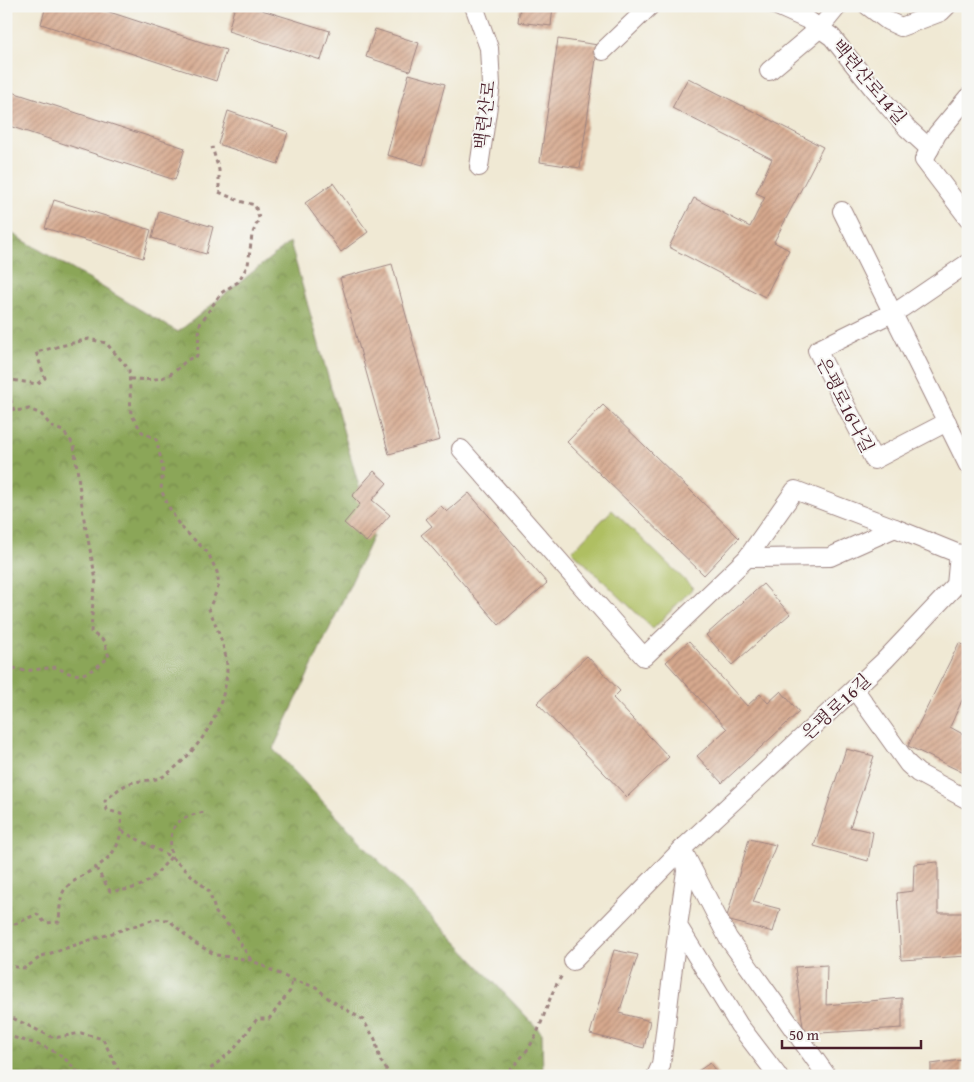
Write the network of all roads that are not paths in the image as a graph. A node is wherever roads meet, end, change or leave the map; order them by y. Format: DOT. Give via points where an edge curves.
graph roads {
  1 [pos="474,6"];
  2 [pos="650,6"];
  3 [pos="777,6"];
  4 [pos="838,6"];
  5 [pos="868,6"];
  6 [pos="947,6"];
  7 [pos="820,28"];
  8 [pos="603,51"];
  9 [pos="770,72"];
  10 [pos="968,97"];
  11 [pos="930,149"];
  12 [pos="478,166"];
  13 [pos="842,211"];
  14 [pos="968,218"];
  15 [pos="968,263"];
  16 [pos="892,313"];
  17 [pos="947,422"];
  18 [pos="461,449"];
  19 [pos="968,465"];
  20 [pos="895,528"];
  21 [pos="964,554"];
  22 [pos="747,558"];
  23 [pos="854,690"];
  24 [pos="968,800"];
  25 [pos="682,849"];
  26 [pos="678,926"];
  27 [pos="572,961"];
  28 [pos="656,1076"];
  29 [pos="778,1076"];
  30 [pos="827,1076"];
  1 -- 12 [label="street, 백련산로" via="489,48 491,85"];
  2 -- 8 [label="street"];
  3 -- 7 [label="street, 백련산로14길"];
  4 -- 7 [label="street"];
  5 -- 6 [label="street" via="901,27 941,12"];
  7 -- 9 [label="street"];
  7 -- 11 [label="street, 백련산로14길" via="832,37 881,98"];
  10 -- 11 [label="street" via="937,134"];
  11 -- 14 [label="street" via="924,160"];
  13 -- 16 [label="street"];
  15 -- 16 [label="street, 은평로16나길"];
  16 -- 17 [label="street"];
  16 -- 17 [label="street, 은평로16나길" via="817,350 874,460"];
  17 -- 19 [label="street"];
  18 -- 22 [label="street" via="644,657"];
  20 -- 21 [label="street"];
  20 -- 22 [label="street" via="830,557"];
  20 -- 22 [label="street" via="795,490"];
  21 -- 23 [label="street, 은평로16길" via="956,584"];
  23 -- 24 [label="street" via="908,764 918,773"];
  23 -- 25 [label="street, 은평로16길"];
  25 -- 26 [label="street" via="686,871"];
  25 -- 27 [label="street, 은평로16길"];
  25 -- 30 [label="street" via="728,938"];
  26 -- 28 [label="street" via="661,1065"];
  26 -- 29 [label="street" via="739,1025"];
}
